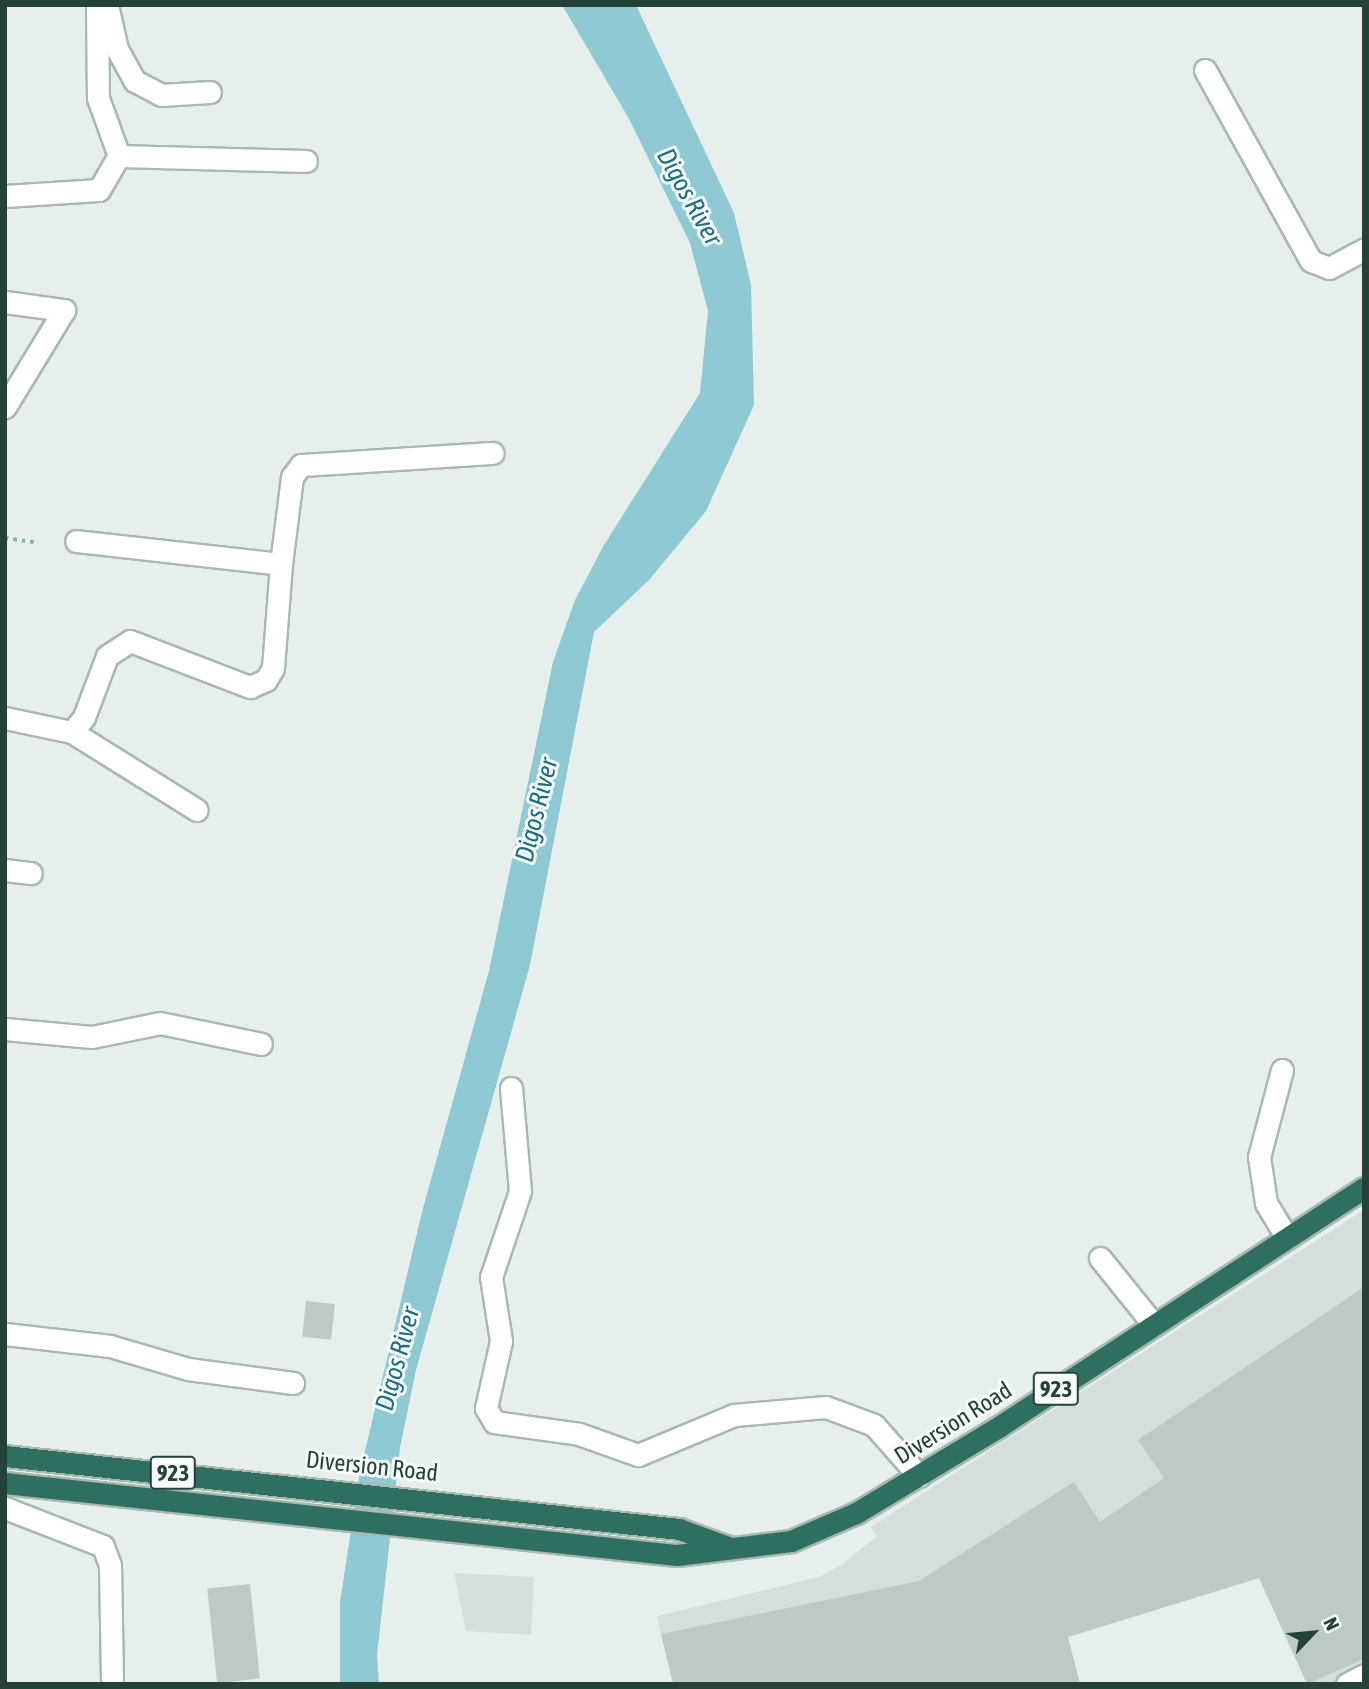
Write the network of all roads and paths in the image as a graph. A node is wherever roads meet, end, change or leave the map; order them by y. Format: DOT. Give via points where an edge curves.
graph roads {
  1 [pos="97,5"];
  2 [pos="107,5"];
  3 [pos="1205,70"];
  4 [pos="210,92"];
  5 [pos="119,156"];
  6 [pos="306,161"];
  7 [pos="5,196"];
  8 [pos="1364,249"];
  9 [pos="5,302"];
  10 [pos="5,407"];
  11 [pos="492,453"];
  12 [pos="5,538"];
  13 [pos="76,541"];
  14 [pos="35,542"];
  15 [pos="281,564"];
  16 [pos="5,718"];
  17 [pos="72,732"];
  18 [pos="197,810"];
  19 [pos="5,870"];
  20 [pos="31,873"];
  21 [pos="5,1029"];
  22 [pos="261,1044"];
  23 [pos="1282,1070"];
  24 [pos="512,1088"];
  25 [pos="1364,1188"];
  26 [pos="1287,1238"];
  27 [pos="1100,1258"];
  28 [pos="1154,1325"];
  29 [pos="5,1334"];
  30 [pos="293,1383"];
  31 [pos="5,1456"];
  32 [pos="919,1476"];
  33 [pos="5,1483"];
  34 [pos="5,1508"];
  35 [pos="730,1548"];
  36 [pos="1364,1675"];
  37 [pos="112,1684"];
  38 [pos="1347,1684"];
  1 -- 5 [label="street" via="98,98"];
  2 -- 4 [label="street" via="117,49 135,81 161,96"];
  3 -- 8 [label="street" via="1311,261 1329,268"];
  5 -- 6 [label="street"];
  5 -- 7 [label="street" via="99,190"];
  9 -- 10 [label="street" via="64,310"];
  11 -- 15 [label="street" via="301,465 292,477"];
  12 -- 14 [label="path"];
  13 -- 15 [label="street"];
  15 -- 17 [label="street" via="273,668 266,680 250,687 130,641 107,656 84,717"];
  16 -- 17 [label="street"];
  17 -- 18 [label="street"];
  19 -- 20 [label="street"];
  21 -- 22 [label="street" via="92,1037 160,1023"];
  23 -- 26 [label="street" via="1259,1157 1266,1203"];
  24 -- 32 [label="street" via="520,1191 491,1277 501,1341 486,1408 494,1422 579,1434 638,1455 733,1415 826,1408 874,1425"];
  25 -- 26 [label="highway, Diversion Road / 923"];
  26 -- 28 [label="highway, Diversion Road / 923"];
  27 -- 28 [label="street"];
  28 -- 32 [label="highway, Diversion Road / 923"];
  29 -- 30 [label="street" via="110,1346 188,1369"];
  31 -- 35 [label="highway, Diversion Road / 923" via="680,1529"];
  32 -- 35 [label="highway, Diversion Road / 923" via="817,1532"];
  33 -- 35 [label="highway, Diversion Road / 923" via="338,1515 677,1555"];
  34 -- 37 [label="street" via="103,1546 110,1565"];
  36 -- 38 [label="street"];
}
